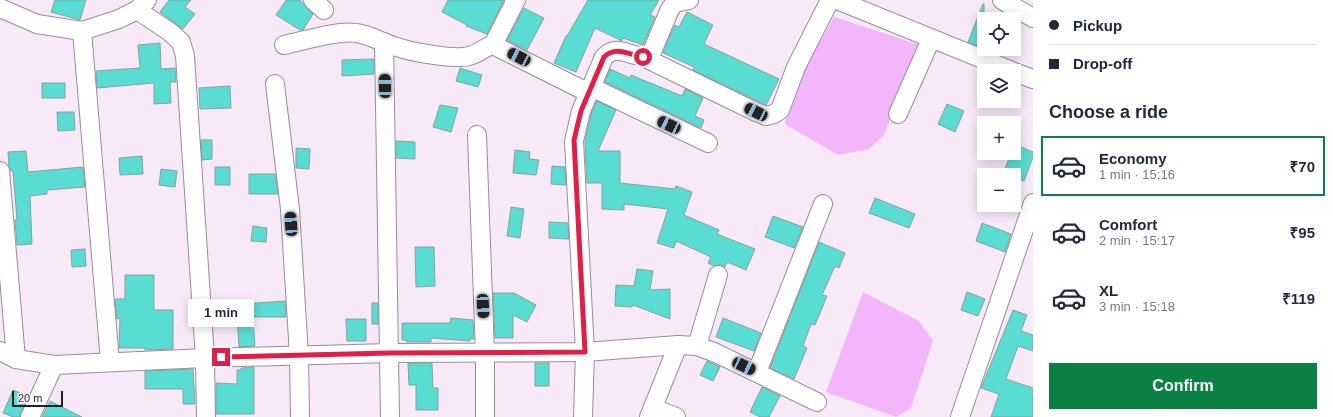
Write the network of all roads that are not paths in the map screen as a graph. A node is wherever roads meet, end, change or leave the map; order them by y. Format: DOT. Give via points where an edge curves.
graph roads {
  1 [pos="516,0"];
  2 [pos="689,0"];
  3 [pos="830,0"];
  4 [pos="837,0"];
  5 [pos="1002,0"];
  6 [pos="142,5"];
  7 [pos="0,8"];
  8 [pos="1033,18"];
  9 [pos="82,31"];
  10 [pos="931,39"];
  11 [pos="384,42"];
  12 [pos="284,45"];
  13 [pos="494,45"];
  14 [pos="643,57"];
  15 [pos="1024,72"];
  16 [pos="275,84"];
  17 [pos="590,90"];
  18 [pos="898,114"];
  19 [pos="476,135"];
  20 [pos="708,143"];
  21 [pos="0,171"];
  22 [pos="1033,203"];
  23 [pos="823,204"];
  24 [pos="718,275"];
  25 [pos="678,345"];
  26 [pos="697,346"];
  27 [pos="0,351"];
  28 [pos="585,352"];
  29 [pos="390,353"];
  30 [pos="485,353"];
  31 [pos="300,356"];
  32 [pos="205,358"];
  33 [pos="16,359"];
  34 [pos="110,362"];
  35 [pos="54,365"];
  36 [pos="757,372"];
  37 [pos="817,402"];
  38 [pos="651,412"];
  39 [pos="30,417"];
  40 [pos="206,417"];
  41 [pos="300,417"];
  42 [pos="390,417"];
  43 [pos="485,417"];
  44 [pos="583,417"];
  45 [pos="676,417"];
  46 [pos="960,417"];
  1 -- 13 [label="street"];
  2 -- 14 [label="street" via="675,3 670,9 651,54"];
  3 -- 14 [label="street" via="796,67 780,110 774,114 766,116 756,112"];
  4 -- 10 [label="street"];
  5 -- 8 [label="street"];
  6 -- 9 [label="street" via="119,20"];
  6 -- 32 [label="street" via="181,42 185,56"];
  7 -- 9 [label="street" via="37,24"];
  9 -- 34 [label="street"];
  10 -- 15 [label="street"];
  10 -- 18 [label="street"];
  11 -- 12 [label="street" via="356,32 344,32"];
  11 -- 13 [label="street" via="410,50 455,57 468,57"];
  11 -- 29 [label="street"];
  13 -- 17 [label="street"];
  14 -- 17 [label="street" via="621,51 609,52 604,57"];
  16 -- 31 [label="street" via="290,209"];
  17 -- 20 [label="street"];
  17 -- 28 [label="street" via="576,126 574,140"];
  19 -- 30 [label="street"];
  21 -- 33 [label="street"];
  22 -- 46 [label="street"];
  23 -- 36 [label="street"];
  24 -- 26 [label="street"];
  25 -- 26 [label="street"];
  25 -- 28 [label="street"];
  25 -- 38 [label="street"];
  26 -- 36 [label="street"];
  27 -- 33 [label="street"];
  28 -- 30 [label="street"];
  28 -- 44 [label="street"];
  29 -- 30 [label="street"];
  29 -- 31 [label="street"];
  29 -- 42 [label="street"];
  30 -- 43 [label="street"];
  31 -- 32 [label="street"];
  31 -- 41 [label="street"];
  32 -- 34 [label="street"];
  32 -- 40 [label="street"];
  33 -- 35 [label="street"];
  34 -- 35 [label="street"];
  35 -- 39 [label="street"];
  36 -- 37 [label="street"];
  38 -- 45 [label="street"];
}
